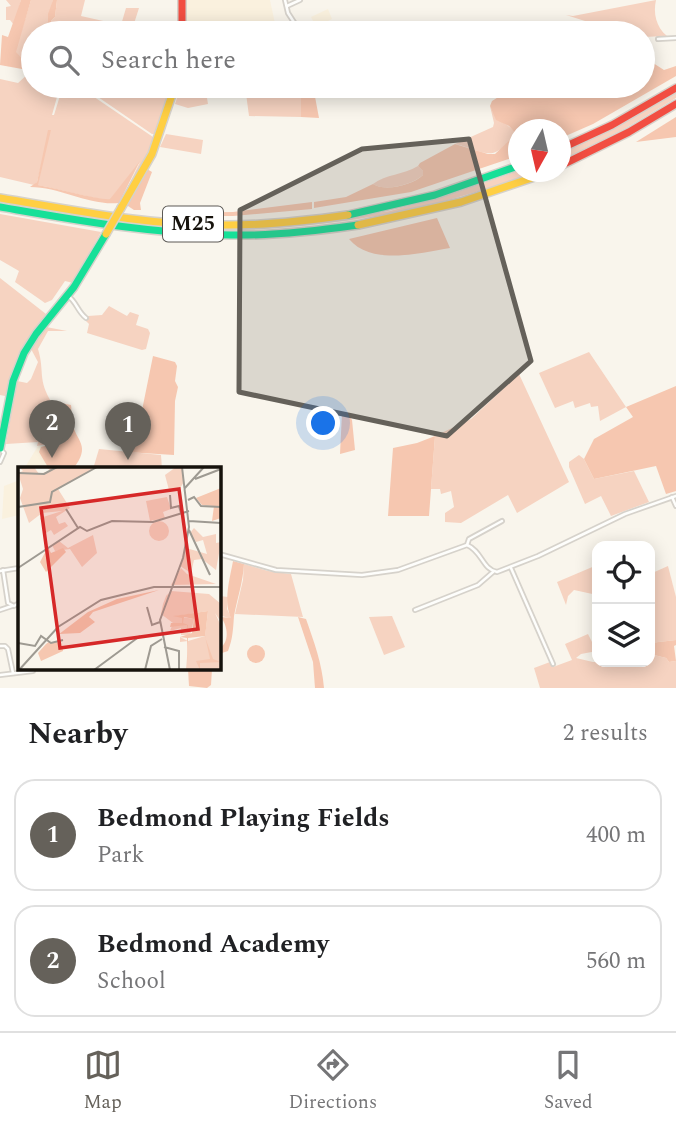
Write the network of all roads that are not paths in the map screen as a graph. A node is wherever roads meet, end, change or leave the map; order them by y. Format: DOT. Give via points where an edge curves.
graph roads {
  1 [pos="182,0"];
  2 [pos="285,0"];
  3 [pos="300,0"];
  4 [pos="286,6"];
  5 [pos="182,21"];
  6 [pos="294,21"];
  7 [pos="676,38"];
  8 [pos="658,39"];
  9 [pos="676,88"];
  10 [pos="171,98"];
  11 [pos="676,104"];
  12 [pos="571,144"];
  13 [pos="571,161"];
  14 [pos="508,170"];
  15 [pos="520,182"];
  16 [pos="0,198"];
  17 [pos="0,207"];
  18 [pos="67,296"];
  19 [pos="86,317"];
  20 [pos="0,449"];
  21 [pos="0,462"];
  22 [pos="674,497"];
  23 [pos="676,506"];
  24 [pos="502,521"];
  25 [pos="467,545"];
  26 [pos="220,554"];
  27 [pos="510,568"];
  28 [pos="1,571"];
  29 [pos="493,572"];
  30 [pos="18,603"];
  31 [pos="12,606"];
  32 [pos="0,610"];
  33 [pos="415,610"];
  34 [pos="0,646"];
  35 [pos="553,664"];
  36 [pos="33,672"];
  37 [pos="13,673"];
  38 [pos="0,675"];
  1 -- 5 [label="main road"];
  2 -- 4 [label="street"];
  3 -- 4 [label="street"];
  4 -- 6 [label="street"];
  7 -- 8 [label="street"];
  9 -- 12 [label="main road"];
  10 -- 18 [label="main road, bridge" via="152,151"];
  11 -- 13 [label="main road"];
  14 -- 16 [label="main road, M25" via="387,208 286,223 176,223"];
  15 -- 17 [label="main road, M25" via="450,206 374,223 276,233 186,233"];
  18 -- 19 [label="street"];
  18 -- 20 [label="main road" via="20,361"];
  20 -- 21 [label="street" via="4,453"];
  22 -- 23 [label="street"];
  22 -- 27 [label="street" via="625,514"];
  24 -- 25 [label="street"];
  25 -- 26 [label="street" via="398,570 362,575 276,570"];
  25 -- 29 [label="street"];
  27 -- 29 [label="street"];
  27 -- 35 [label="street"];
  28 -- 31 [label="street"];
  29 -- 33 [label="street" via="478,585"];
  30 -- 31 [label="street"];
  31 -- 32 [label="street"];
  34 -- 37 [label="street" via="8,649"];
  36 -- 37 [label="street"];
  37 -- 38 [label="street"];
}
